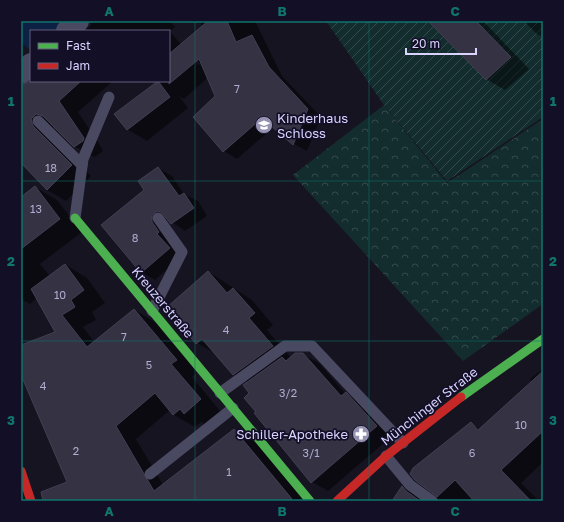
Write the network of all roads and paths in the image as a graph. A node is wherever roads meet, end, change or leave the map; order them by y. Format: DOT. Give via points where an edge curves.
graph roads {
  1 [pos="78,21"];
  2 [pos="68,30"];
  3 [pos="30,65"];
  4 [pos="21,73"];
  5 [pos="109,97"];
  6 [pos="38,121"];
  7 [pos="82,165"];
  8 [pos="75,218"];
  9 [pos="158,218"];
  10 [pos="152,311"];
  11 [pos="543,339"];
  12 [pos="220,393"];
  13 [pos="233,408"];
  14 [pos="403,443"];
  15 [pos="386,456"];
  16 [pos="21,471"];
  17 [pos="150,474"];
  18 [pos="31,501"];
  19 [pos="310,501"];
  20 [pos="337,501"];
  21 [pos="432,501"];
  1 -- 2 [label="street"];
  3 -- 4 [label="street"];
  5 -- 7 [label="lane, Kreuzerstraße"];
  6 -- 7 [label="lane"];
  7 -- 8 [label="lane, Kreuzerstraße"];
  8 -- 10 [label="street, Kreuzerstraße"];
  9 -- 10 [label="lane" via="182,252"];
  10 -- 12 [label="street, Kreuzerstraße"];
  11 -- 14 [label="street, Münchinger Straße" via="471,389"];
  12 -- 13 [label="street, Kreuzerstraße"];
  12 -- 14 [label="lane" via="285,346 312,346"];
  13 -- 17 [label="lane"];
  13 -- 19 [label="street, Kreuzerstraße"];
  14 -- 15 [label="street, Münchinger Straße"];
  15 -- 20 [label="street, Münchinger Straße"];
  15 -- 21 [label="lane" via="410,485"];
  16 -- 18 [label="street"];
}
